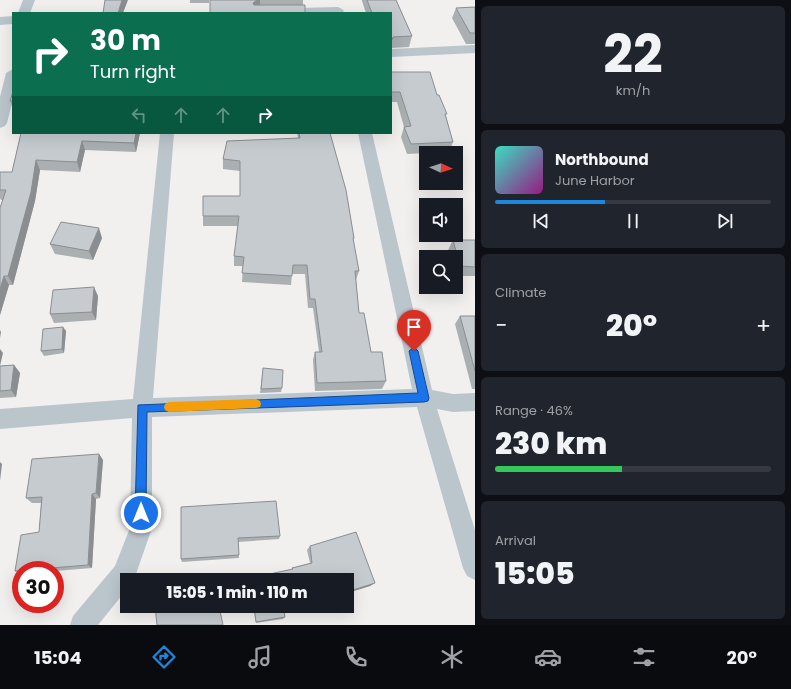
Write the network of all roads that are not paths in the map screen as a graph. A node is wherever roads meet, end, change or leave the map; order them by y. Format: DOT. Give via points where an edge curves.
graph roads {
  1 [pos="30,0"];
  2 [pos="338,8"];
  3 [pos="24,12"];
  4 [pos="276,12"];
  5 [pos="12,20"];
  6 [pos="0,21"];
  7 [pos="475,49"];
  8 [pos="392,53"];
  9 [pos="12,76"];
  10 [pos="0,123"];
  11 [pos="167,134"];
  12 [pos="365,134"];
  13 [pos="424,398"];
  14 [pos="475,402"];
  15 [pos="142,408"];
  16 [pos="0,419"];
  17 [pos="475,568"];
  18 [pos="82,625"];
  1 -- 3 [label="street"];
  2 -- 4 [label="street"];
  5 -- 6 [label="street"];
  7 -- 8 [label="street"];
  9 -- 10 [label="street"];
  11 -- 15 [label="street"];
  12 -- 13 [label="street"];
  13 -- 14 [label="street" via="453,403"];
  13 -- 15 [label="street"];
  13 -- 17 [label="street"];
  15 -- 16 [label="street"];
  15 -- 18 [label="street" via="141,528 124,574"];
}
